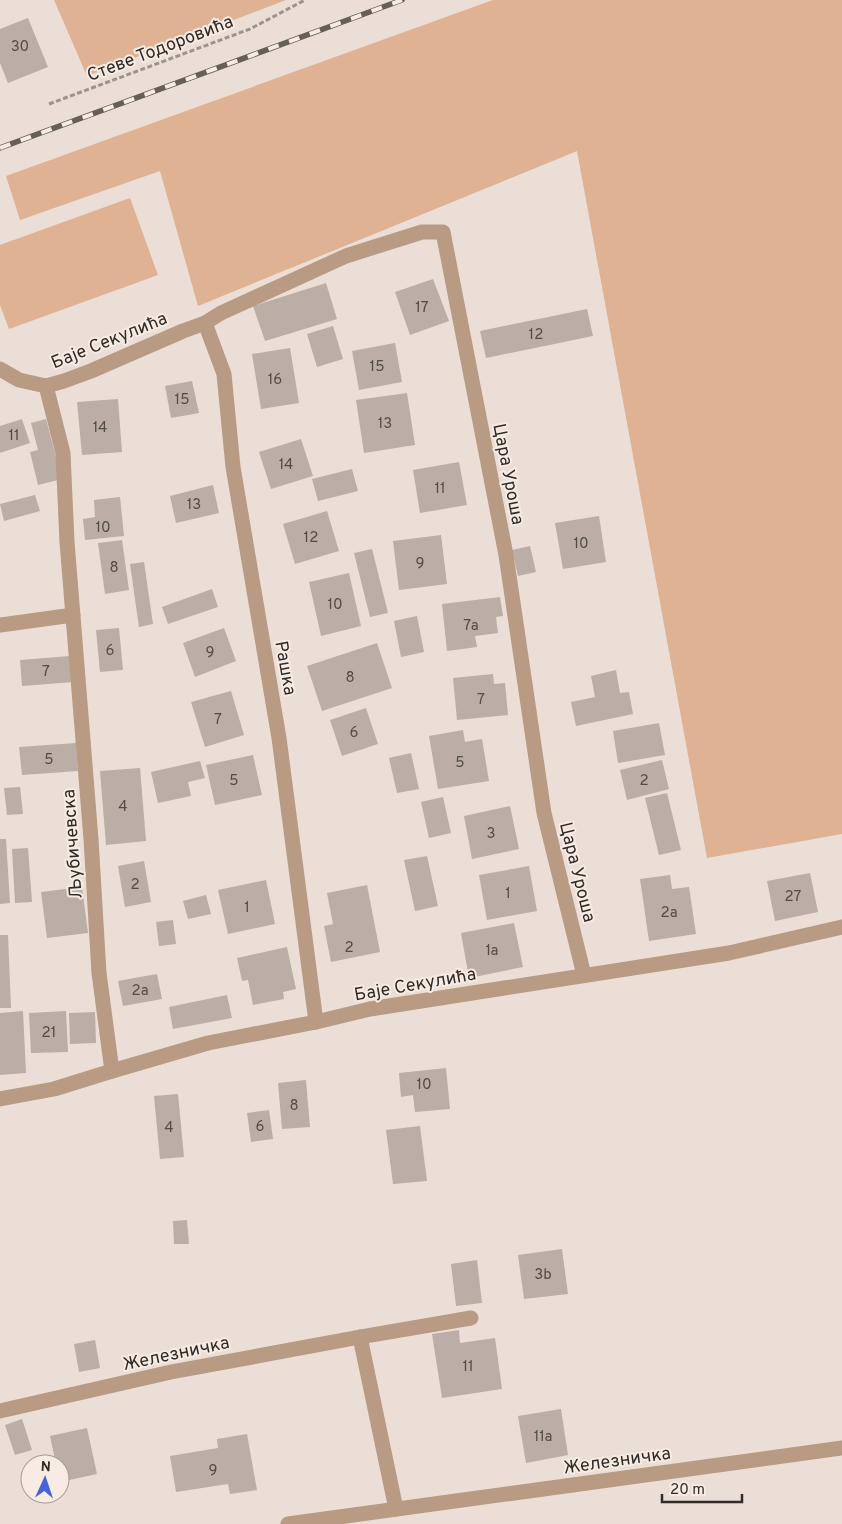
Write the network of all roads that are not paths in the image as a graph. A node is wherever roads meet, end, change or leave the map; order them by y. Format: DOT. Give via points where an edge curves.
graph roads {
  1 [pos="205,323"];
  2 [pos="0,370"];
  3 [pos="46,386"];
  4 [pos="74,615"];
  5 [pos="0,625"];
  6 [pos="842,927"];
  7 [pos="584,975"];
  8 [pos="316,1022"];
  9 [pos="112,1071"];
  10 [pos="0,1099"];
  11 [pos="471,1318"];
  12 [pos="360,1336"];
  13 [pos="0,1411"];
  14 [pos="842,1448"];
  15 [pos="396,1509"];
  16 [pos="288,1524"];
  1 -- 3 [label="street, Баје Секулића" via="91,371"];
  1 -- 7 [label="street, Цара Уроша" via="346,256 422,232 443,232 506,555 544,813"];
  1 -- 8 [label="street, Рашка" via="224,374 233,467 279,738"];
  2 -- 3 [label="street, Баје Секулића" via="19,380"];
  3 -- 4 [label="street, Љубичевска" via="63,453"];
  4 -- 5 [label="street"];
  4 -- 9 [label="street, Љубичевска" via="99,973"];
  6 -- 7 [label="street, Баје Секулића" via="729,953"];
  7 -- 8 [label="street, Баје Секулића" via="370,1009"];
  8 -- 9 [label="street, Баје Секулића" via="208,1043"];
  9 -- 10 [label="street, Баје Секулића" via="54,1089"];
  11 -- 12 [label="street, Железничка"];
  12 -- 13 [label="street, Железничка" via="171,1372"];
  12 -- 15 [label="street"];
  14 -- 15 [label="street, Железничка"];
  15 -- 16 [label="street, Железничка"];
}
